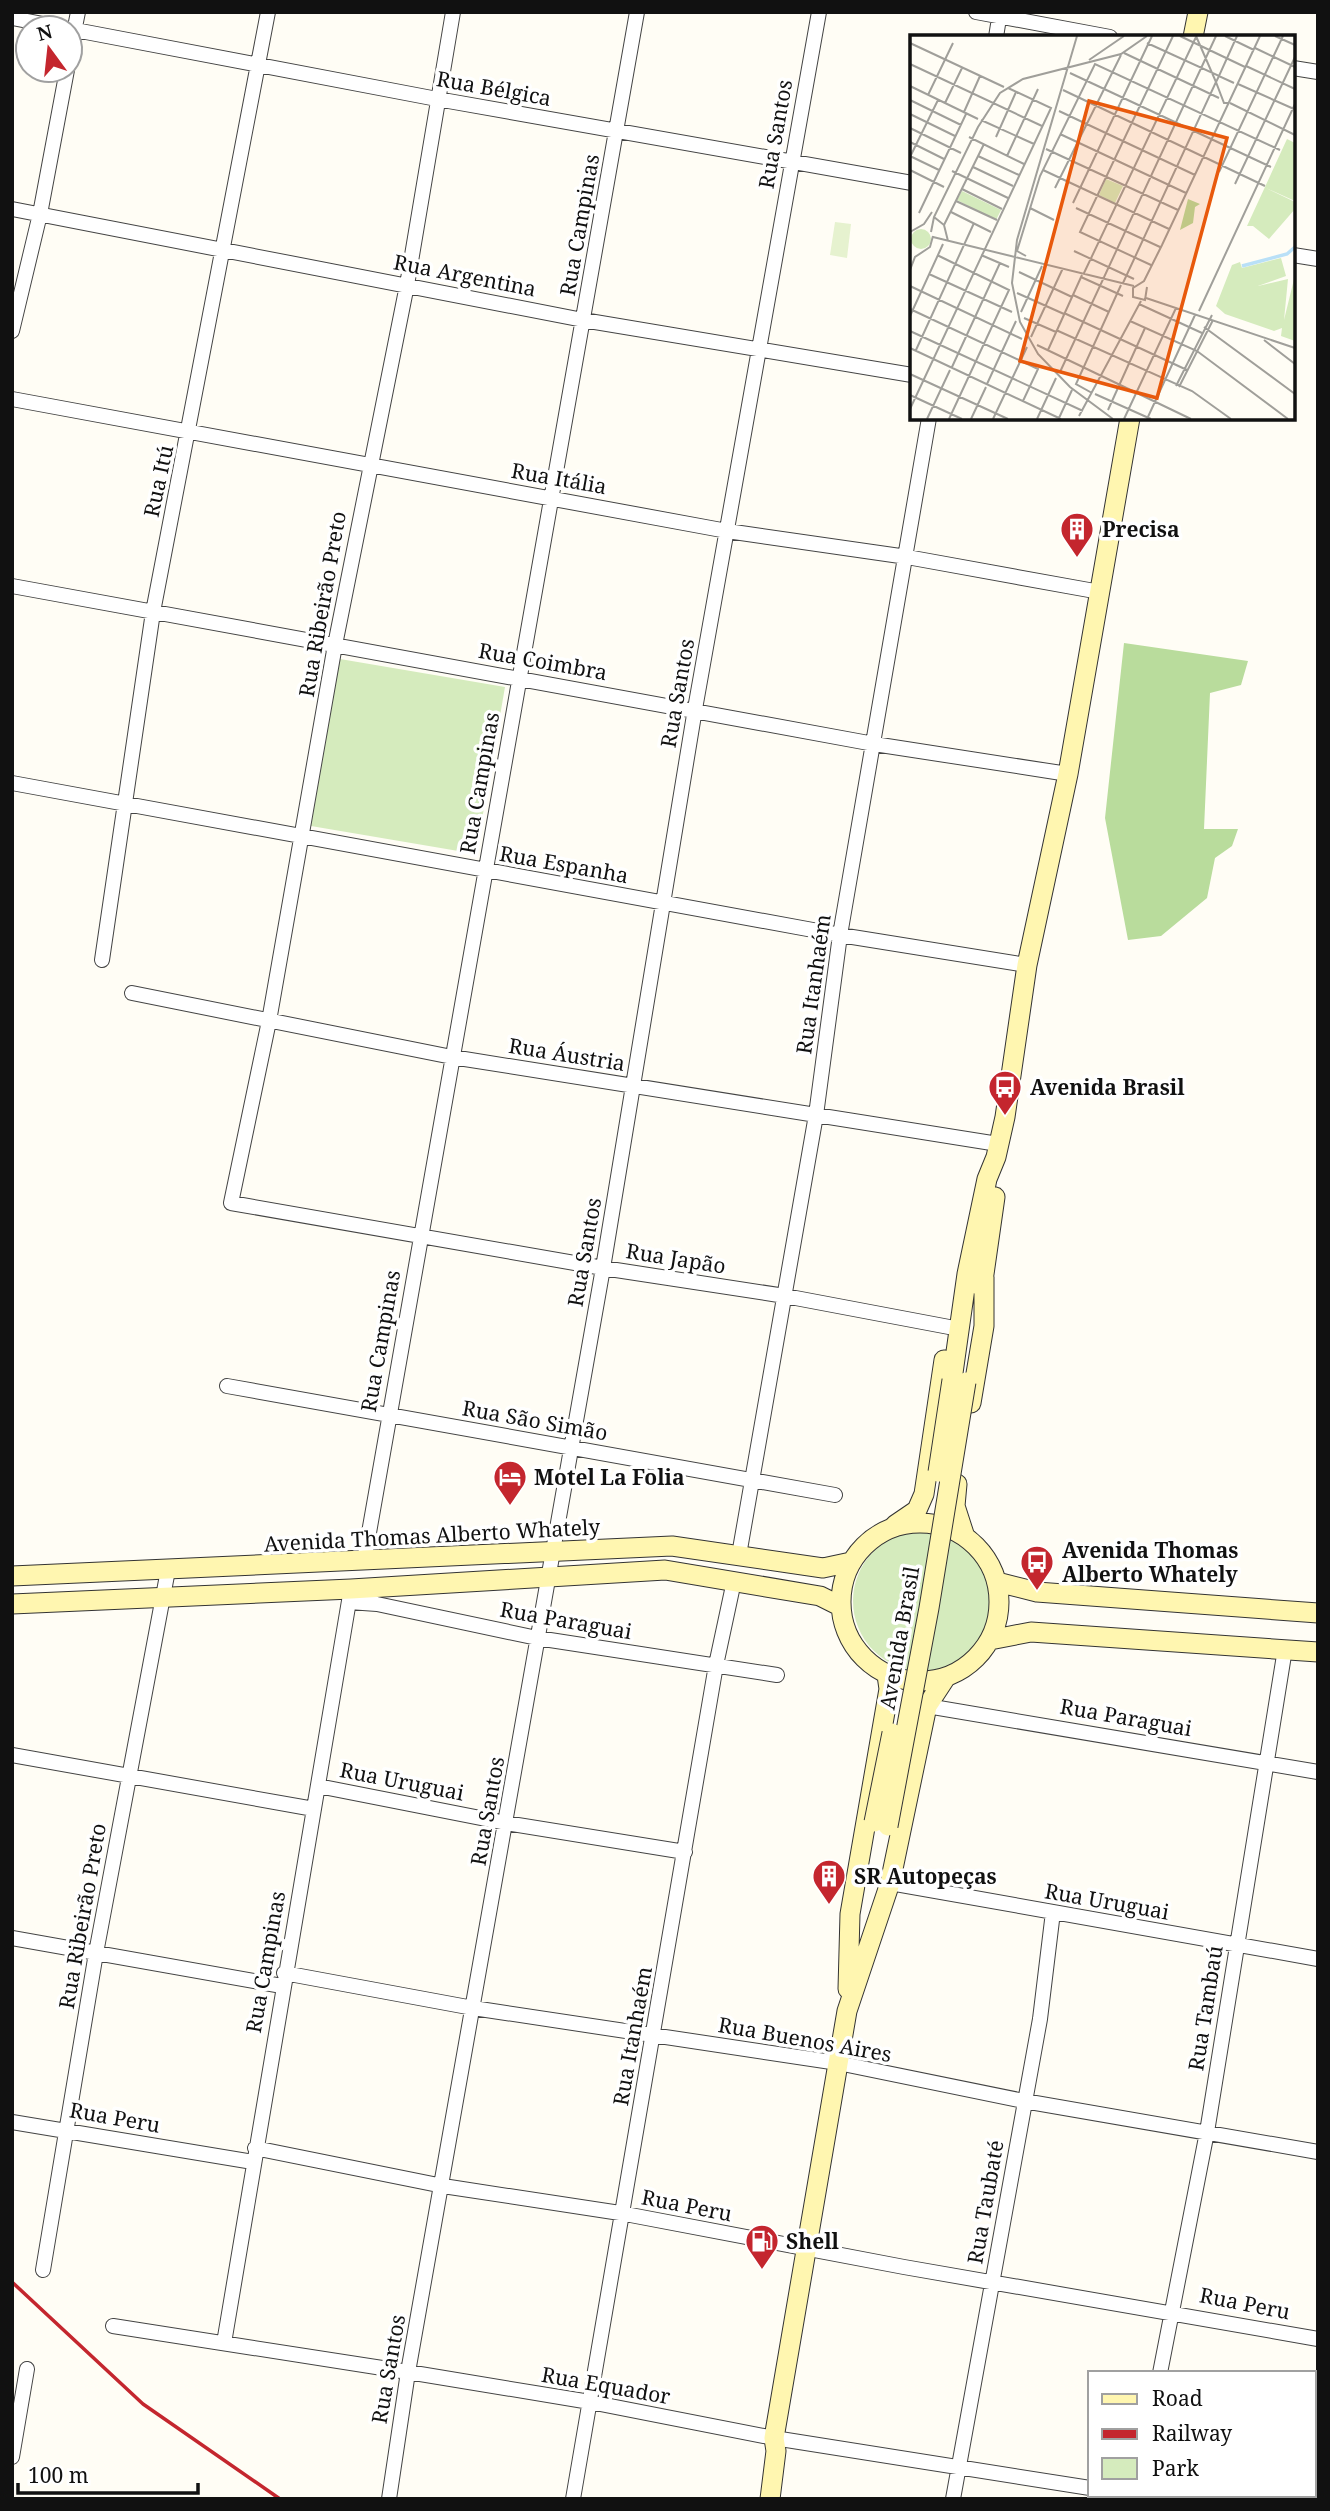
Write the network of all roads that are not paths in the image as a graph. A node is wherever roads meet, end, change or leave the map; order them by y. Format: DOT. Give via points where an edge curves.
graph roads {
  1 [pos="268,12"];
  2 [pos="453,12"];
  3 [pos="638,12"];
  4 [pos="819,12"];
  5 [pos="976,12"];
  6 [pos="1198,12"];
  7 [pos="1000,14"];
  8 [pos="84,32"];
  9 [pos="996,35"];
  10 [pos="1100,35"];
  11 [pos="1193,35"];
  12 [pos="258,64"];
  13 [pos="1295,68"];
  14 [pos="1318,72"];
  15 [pos="64,84"];
  16 [pos="437,99"];
  17 [pos="617,130"];
  18 [pos="791,162"];
  19 [pos="910,183"];
  20 [pos="12,209"];
  21 [pos="40,214"];
  22 [pos="222,249"];
  23 [pos="1295,255"];
  24 [pos="1318,259"];
  25 [pos="407,285"];
  26 [pos="583,320"];
  27 [pos="12,331"];
  28 [pos="758,350"];
  29 [pos="910,375"];
  30 [pos="12,399"];
  31 [pos="929,420"];
  32 [pos="1130,420"];
  33 [pos="190,432"];
  34 [pos="369,464"];
  35 [pos="551,498"];
  36 [pos="727,531"];
  37 [pos="906,557"];
  38 [pos="12,586"];
  39 [pos="1100,592"];
  40 [pos="153,612"];
  41 [pos="335,645"];
  42 [pos="519,679"];
  43 [pos="695,709"];
  44 [pos="874,744"];
  45 [pos="1068,774"];
  46 [pos="12,783"];
  47 [pos="127,805"];
  48 [pos="302,837"];
  49 [pos="485,871"];
  50 [pos="662,903"];
  51 [pos="840,936"];
  52 [pos="102,960"];
  53 [pos="1027,965"];
  54 [pos="132,993"];
  55 [pos="269,1021"];
  56 [pos="452,1057"];
  57 [pos="634,1086"];
  58 [pos="816,1115"];
  59 [pos="997,1151"];
  60 [pos="232,1203"];
  61 [pos="420,1236"];
  62 [pos="603,1268"];
  63 [pos="975,1275"];
  64 [pos="785,1296"];
  65 [pos="949,1327"];
  66 [pos="227,1386"];
  67 [pos="388,1414"];
  68 [pos="571,1449"];
  69 [pos="752,1480"];
  70 [pos="835,1495"];
  71 [pos="885,1531"];
  72 [pos="965,1537"];
  73 [pos="552,1553"];
  74 [pos="739,1555"];
  75 [pos="364,1561"];
  76 [pos="851,1562"];
  77 [pos="168,1570"];
  78 [pos="12,1576"];
  79 [pos="547,1579"];
  80 [pos="734,1581"];
  81 [pos="997,1582"];
  82 [pos="350,1596"];
  83 [pos="164,1598"];
  84 [pos="12,1604"];
  85 [pos="840,1605"];
  86 [pos="1318,1613"];
  87 [pos="537,1638"];
  88 [pos="990,1640"];
  89 [pos="1285,1649"];
  90 [pos="1318,1652"];
  91 [pos="716,1665"];
  92 [pos="777,1675"];
  93 [pos="887,1675"];
  94 [pos="947,1677"];
  95 [pos="928,1706"];
  96 [pos="12,1755"];
  97 [pos="1267,1763"];
  98 [pos="1318,1772"];
  99 [pos="128,1776"];
  100 [pos="318,1786"];
  101 [pos="314,1809"];
  102 [pos="506,1823"];
  103 [pos="685,1852"];
  104 [pos="890,1884"];
  105 [pos="1053,1912"];
  106 [pos="12,1938"];
  107 [pos="1236,1944"];
  108 [pos="96,1953"];
  109 [pos="1318,1959"];
  110 [pos="856,1964"];
  111 [pos="283,1979"];
  112 [pos="473,2008"];
  113 [pos="654,2035"];
  114 [pos="838,2063"];
  115 [pos="1024,2101"];
  116 [pos="12,2122"];
  117 [pos="67,2130"];
  118 [pos="1207,2132"];
  119 [pos="1318,2152"];
  120 [pos="254,2155"];
  121 [pos="443,2186"];
  122 [pos="620,2213"];
  123 [pos="805,2249"];
  124 [pos="43,2270"];
  125 [pos="992,2281"];
  126 [pos="1173,2311"];
  127 [pos="113,2326"];
  128 [pos="1318,2339"];
  129 [pos="223,2343"];
  130 [pos="27,2369"];
  131 [pos="1160,2371"];
  132 [pos="408,2372"];
  133 [pos="17,2401"];
  134 [pos="590,2402"];
  135 [pos="774,2438"];
  136 [pos="12,2457"];
  137 [pos="958,2465"];
  138 [pos="1088,2488"];
  139 [pos="388,2499"];
  140 [pos="573,2499"];
  141 [pos="760,2499"];
  142 [pos="770,2499"];
  143 [pos="953,2499"];
  1 -- 12 [label="street, Rua Itú"];
  2 -- 16 [label="street, Rua Ribeirão Preto"];
  3 -- 17 [label="street, Rua Campinas"];
  4 -- 18 [label="street, Rua Santos"];
  5 -- 7 [label="street"];
  6 -- 11 [label="main road"];
  7 -- 9 [label="street"];
  7 -- 10 [label="street"];
  8 -- 12 [label="street, Rua Bélgica"];
  12 -- 16 [label="street, Rua Bélgica"];
  12 -- 22 [label="street, Rua Itú"];
  13 -- 14 [label="street"];
  15 -- 21 [label="street"];
  16 -- 17 [label="street, Rua Bélgica"];
  16 -- 25 [label="street, Rua Ribeirão Preto"];
  17 -- 18 [label="street, Rua Bélgica"];
  17 -- 26 [label="street, Rua Campinas"];
  18 -- 19 [label="street, Rua Bélgica"];
  18 -- 28 [label="street, Rua Santos"];
  20 -- 21 [label="street, Rua Argentina"];
  21 -- 22 [label="street, Rua Argentina"];
  21 -- 27 [label="street"];
  22 -- 25 [label="street, Rua Argentina"];
  22 -- 33 [label="street, Rua Itú"];
  23 -- 24 [label="street"];
  25 -- 26 [label="street, Rua Argentina"];
  25 -- 34 [label="street, Rua Ribeirão Preto"];
  26 -- 28 [label="street, Rua Argentina"];
  26 -- 35 [label="street, Rua Campinas"];
  28 -- 29 [label="street, Rua Argentina"];
  28 -- 36 [label="street, Rua Santos"];
  30 -- 33 [label="street, Rua Itália"];
  31 -- 37 [label="street, Rua Itanhaém"];
  32 -- 39 [label="main road, Avenida Brasil"];
  33 -- 34 [label="street, Rua Itália"];
  33 -- 40 [label="street, Rua Itú"];
  34 -- 35 [label="street, Rua Itália"];
  34 -- 41 [label="street, Rua Ribeirão Preto"];
  35 -- 36 [label="street, Rua Itália"];
  35 -- 42 [label="street, Rua Campinas"];
  36 -- 37 [label="street, Rua Itália"];
  36 -- 43 [label="street, Rua Santos"];
  37 -- 39 [label="street, Rua Itália"];
  37 -- 44 [label="street, Rua Itanhaém"];
  38 -- 40 [label="street, Rua Coimbra"];
  39 -- 45 [label="main road, Avenida Brasil"];
  40 -- 41 [label="street, Rua Coimbra"];
  40 -- 47 [label="street, Rua Itú"];
  41 -- 42 [label="street, Rua Coimbra"];
  41 -- 48 [label="street, Rua Ribeirão Preto"];
  42 -- 43 [label="street, Rua Coimbra"];
  42 -- 49 [label="street, Rua Campinas"];
  43 -- 44 [label="street, Rua Coimbra"];
  43 -- 50 [label="street, Rua Santos"];
  44 -- 45 [label="street, Rua Coimbra"];
  44 -- 51 [label="street, Rua Itanhaém"];
  45 -- 53 [label="main road, Avenida Brasil"];
  46 -- 47 [label="street, Rua Espanha"];
  47 -- 48 [label="street, Rua Espanha"];
  47 -- 52 [label="street, Rua Itú"];
  48 -- 49 [label="street, Rua Espanha"];
  48 -- 55 [label="street, Rua Ribeirão Preto"];
  49 -- 50 [label="street, Rua Espanha"];
  49 -- 56 [label="street, Rua Campinas"];
  50 -- 51 [label="street, Rua Espanha"];
  50 -- 57 [label="street, Rua Santos"];
  51 -- 53 [label="street, Rua Espanha"];
  51 -- 58 [label="street, Rua Itanhaém"];
  53 -- 59 [label="main road, Avenida Brasil"];
  54 -- 55 [label="street, Rua Áustria"];
  55 -- 56 [label="street, Rua Áustria"];
  55 -- 60 [label="street, Rua Ribeirão Preto"];
  56 -- 57 [label="street, Rua Áustria"];
  56 -- 61 [label="street, Rua Campinas"];
  57 -- 58 [label="street, Rua Áustria"];
  57 -- 62 [label="street, Rua Santos"];
  58 -- 59 [label="street, Rua Áustria"];
  58 -- 64 [label="street, Rua Itanhaém"];
  59 -- 63 [label="main road, Avenida Brasil" via="998,1180"];
  60 -- 61 [label="street, Rua Japão"];
  61 -- 62 [label="street, Rua Japão"];
  61 -- 67 [label="street, Rua Campinas"];
  62 -- 64 [label="street, Rua Japão"];
  62 -- 68 [label="street, Rua Santos"];
  63 -- 65 [label="main road, Avenida Brasil"];
  63 -- 72 [label="main road, Avenida Brasil" via="984,1326 955,1506"];
  63 -- 110 [label="main road, Avenida Brasil, bridge"];
  64 -- 65 [label="street, Rua Japão"];
  64 -- 69 [label="street, Rua Itanhaém"];
  65 -- 71 [label="main road, Avenida Brasil" via="924,1494 917,1510"];
  66 -- 67 [label="street, Rua São Simão"];
  67 -- 68 [label="street, Rua São Simão"];
  67 -- 75 [label="street, Rua Campinas"];
  68 -- 69 [label="street, Rua São Simão"];
  68 -- 73 [label="street, Rua Santos"];
  69 -- 70 [label="street, Rua São Simão"];
  69 -- 74 [label="street, Rua Itanhaém"];
  71 -- 72 [label="main road" via="926,1523"];
  71 -- 76 [label="main road"];
  72 -- 81 [label="main road" via="979,1549"];
  73 -- 74 [label="main road, Avenida Thomas Alberto Whately" via="672,1546"];
  73 -- 75 [label="main road, Avenida Thomas Alberto Whately"];
  73 -- 79 [label="street, Rua Santos"];
  74 -- 76 [label="main road, Avenida Thomas Alberto Whately" via="823,1567"];
  75 -- 77 [label="main road, Avenida Thomas Alberto Whately"];
  76 -- 85 [label="main road" via="842,1583"];
  77 -- 78 [label="main road, Avenida Thomas Alberto Whately"];
  77 -- 83 [label="street, Rua Ribeirão Preto"];
  79 -- 80 [label="main road" via="664,1570"];
  79 -- 82 [label="main road"];
  79 -- 87 [label="street, Rua Santos"];
  80 -- 85 [label="main road" via="820,1596"];
  80 -- 91 [label="street, Rua Itanhaém"];
  81 -- 86 [label="main road" via="1037,1592"];
  81 -- 88 [label="main road" via="1000,1602"];
  82 -- 83 [label="main road"];
  82 -- 87 [label="street, Rua Paraguai"];
  82 -- 100 [label="street, Rua Campinas"];
  83 -- 84 [label="main road"];
  83 -- 99 [label="street, Rua Ribeirão Preto"];
  85 -- 93 [label="main road" via="853,1647"];
  87 -- 91 [label="street, Rua Paraguai"];
  87 -- 102 [label="street, Rua Santos"];
  88 -- 89 [label="main road" via="1031,1632"];
  88 -- 94 [label="main road" via="978,1656"];
  89 -- 90 [label="main road"];
  89 -- 97 [label="street, Rua Tambaú"];
  91 -- 92 [label="street, Rua Paraguai"];
  91 -- 103 [label="street, Rua Itanhaém"];
  93 -- 94 [label="main road" via="908,1681"];
  93 -- 110 [label="main road, Avenida Brasil" via="889,1689 850,1914"];
  94 -- 95 [label="main road, Avenida Brasil"];
  95 -- 97 [label="street, Rua Paraguai"];
  95 -- 104 [label="main road, Avenida Brasil"];
  96 -- 99 [label="street"];
  97 -- 98 [label="street, Rua Paraguai"];
  97 -- 107 [label="street, Rua Tambaú"];
  99 -- 101 [label="street"];
  99 -- 108 [label="street, Rua Ribeirão Preto"];
  100 -- 101 [label="street, Rua Campinas"];
  100 -- 102 [label="street, Rua Uruguai"];
  101 -- 111 [label="street, Rua Campinas"];
  102 -- 103 [label="street, Rua Uruguai"];
  102 -- 112 [label="street, Rua Santos"];
  103 -- 113 [label="street, Rua Itanhaém"];
  104 -- 105 [label="street, Rua Uruguai"];
  104 -- 110 [label="main road, Avenida Brasil"];
  105 -- 107 [label="street, Rua Uruguai"];
  105 -- 115 [label="street, Rua Taubaté"];
  106 -- 108 [label="street, Rua Buenos Aires"];
  107 -- 109 [label="street, Rua Uruguai"];
  107 -- 118 [label="street, Rua Tambaú"];
  108 -- 111 [label="street, Rua Buenos Aires"];
  108 -- 117 [label="street, Rua Ribeirão Preto"];
  110 -- 114 [label="main road, Avenida Brasil"];
  111 -- 112 [label="street, Rua Buenos Aires"];
  111 -- 120 [label="street, Rua Campinas"];
  112 -- 113 [label="street, Rua Buenos Aires"];
  112 -- 121 [label="street, Rua Santos"];
  113 -- 114 [label="street, Rua Buenos Aires"];
  113 -- 122 [label="street, Rua Itanhaém"];
  114 -- 115 [label="street, Rua Buenos Aires"];
  114 -- 123 [label="main road, Avenida Brasil"];
  115 -- 118 [label="street, Rua Buenos Aires"];
  115 -- 125 [label="street, Rua Taubaté"];
  116 -- 117 [label="street, Rua Peru"];
  117 -- 120 [label="street, Rua Peru"];
  117 -- 124 [label="street, Rua Ribeirão Preto"];
  118 -- 119 [label="street, Rua Buenos Aires"];
  118 -- 126 [label="street, Rua Tambaú"];
  120 -- 121 [label="street, Rua Peru"];
  120 -- 129 [label="street, Rua Campinas"];
  121 -- 122 [label="street, Rua Peru"];
  121 -- 132 [label="street, Rua Santos"];
  122 -- 123 [label="street, Rua Peru"];
  122 -- 134 [label="street, Rua Itanhaém"];
  123 -- 125 [label="street, Rua Peru"];
  123 -- 135 [label="main road, Avenida Brasil"];
  125 -- 126 [label="street, Rua Peru"];
  125 -- 137 [label="street, Rua Taubaté"];
  126 -- 128 [label="street, Rua Peru"];
  126 -- 131 [label="street, Rua Tambaú"];
  127 -- 129 [label="street, Rua Equador"];
  129 -- 132 [label="street, Rua Equador"];
  130 -- 133 [label="street"];
  132 -- 134 [label="street, Rua Equador"];
  132 -- 139 [label="street, Rua Santos"];
  133 -- 136 [label="street"];
  134 -- 135 [label="street, Rua Equador"];
  134 -- 140 [label="street, Rua Itanhaém"];
  135 -- 137 [label="street, Rua Equador"];
  135 -- 141 [label="main road, Avenida Brasil" via="767,2448"];
  135 -- 142 [label="main road, Avenida Brasil"];
  137 -- 138 [label="street, Rua Equador"];
  137 -- 143 [label="street, Rua Taubaté"];
}
